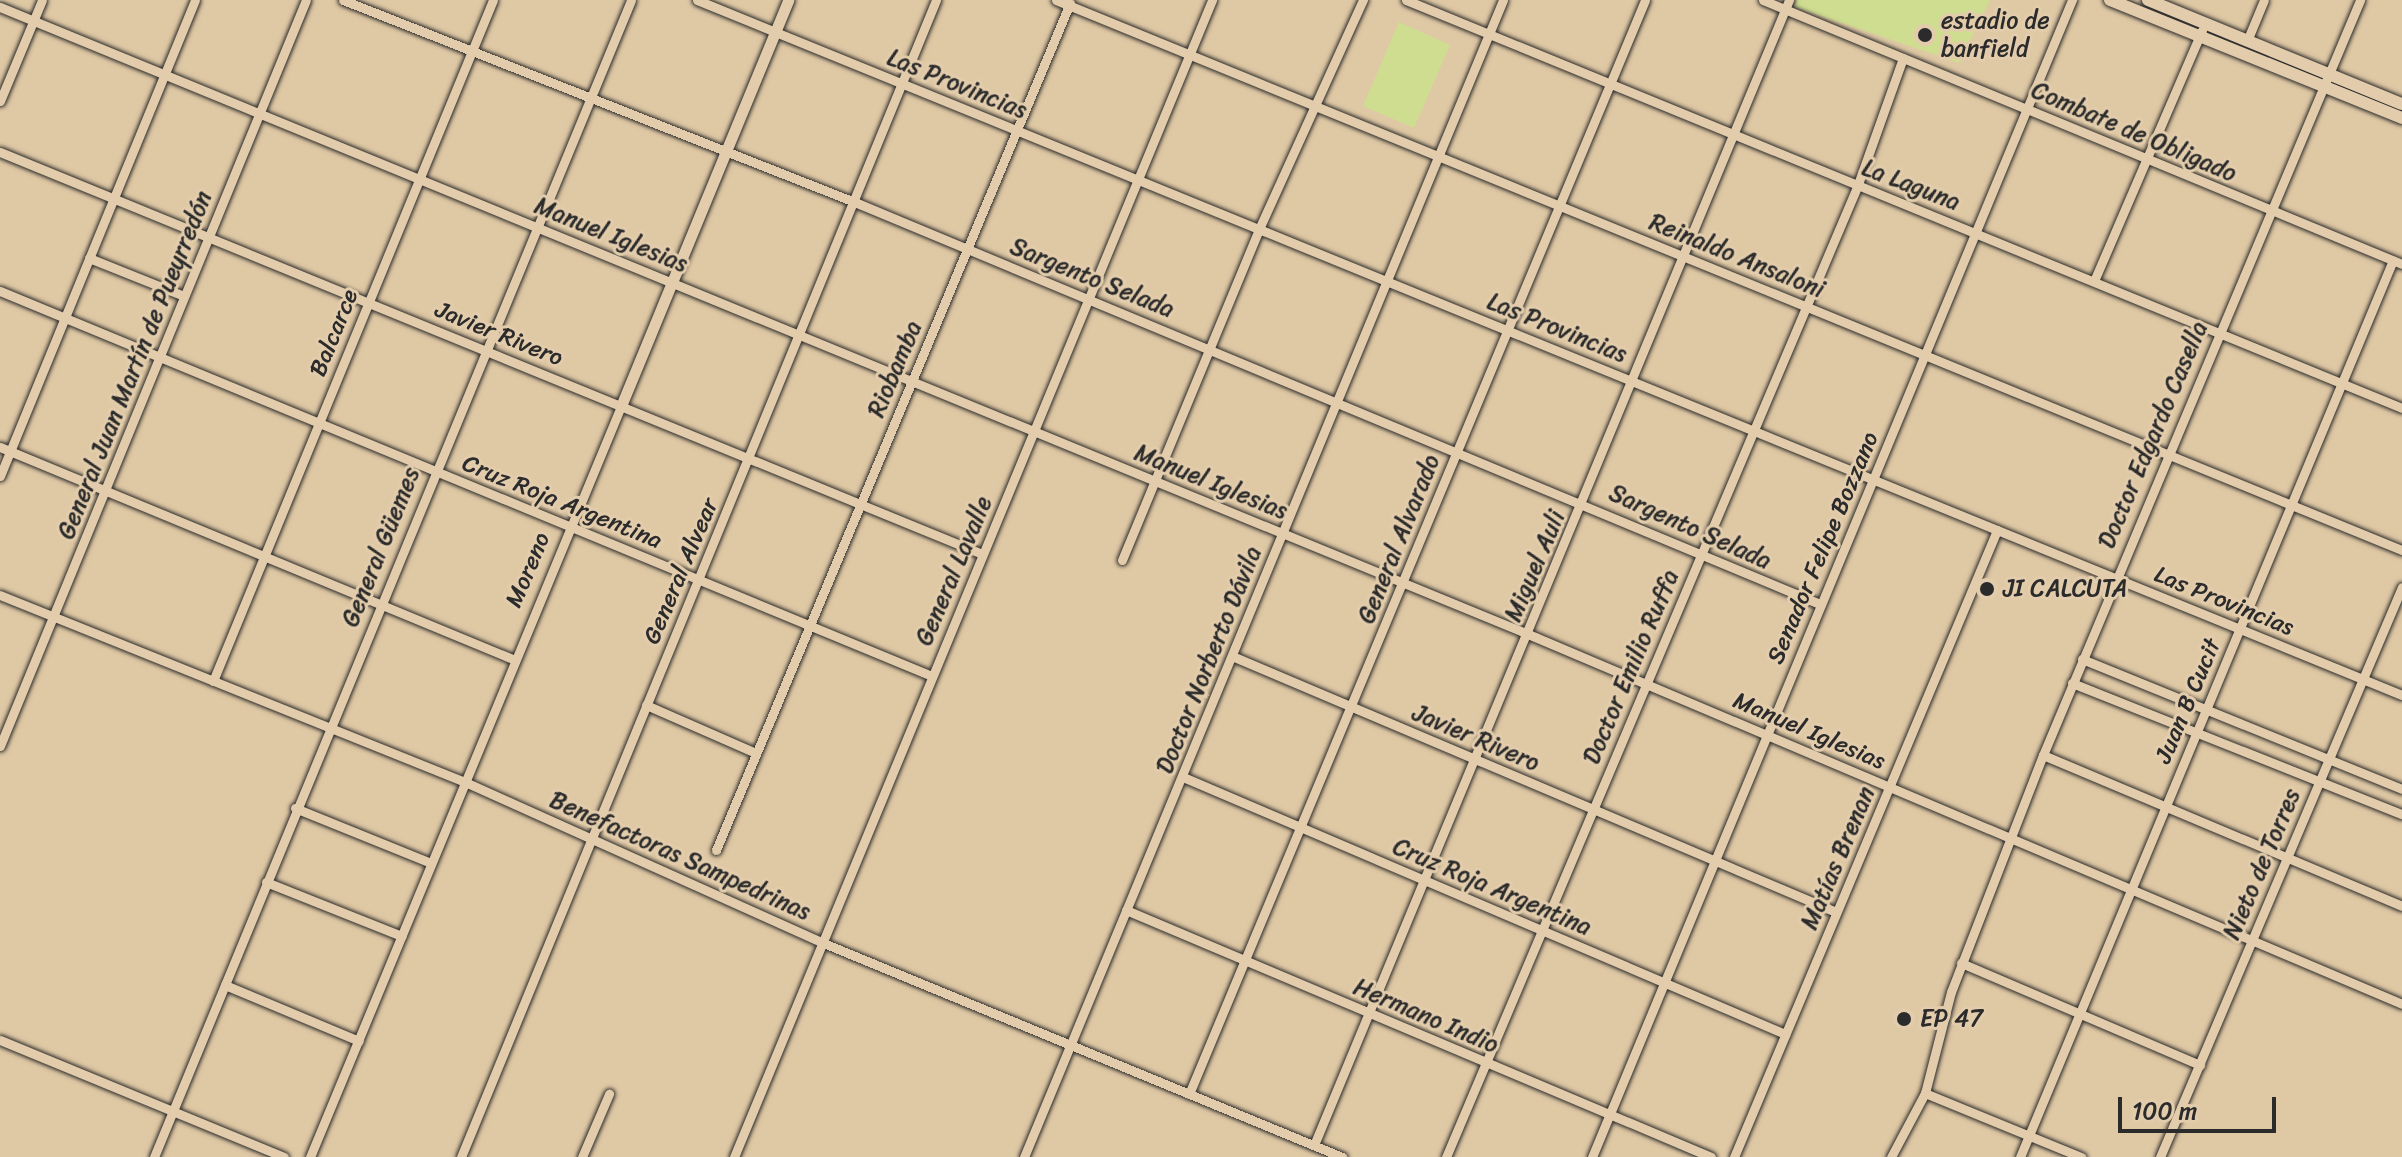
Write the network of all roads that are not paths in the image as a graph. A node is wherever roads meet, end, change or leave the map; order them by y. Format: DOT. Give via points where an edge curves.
graph roads {
  1 [pos="42,0"];
  2 [pos="195,0"];
  3 [pos="306,0"];
  4 [pos="343,0"];
  5 [pos="493,0"];
  6 [pos="631,0"];
  7 [pos="697,0"];
  8 [pos="788,0"];
  9 [pos="936,0"];
  10 [pos="1056,0"];
  11 [pos="1212,0"];
  12 [pos="1363,0"];
  13 [pos="1406,0"];
  14 [pos="1503,0"];
  15 [pos="1645,0"];
  16 [pos="1763,0"];
  17 [pos="2072,0"];
  18 [pos="2110,0"];
  19 [pos="2148,0"];
  20 [pos="2264,0"];
  21 [pos="2360,0"];
  22 [pos="1070,3"];
  23 [pos="2168,4"];
  24 [pos="1787,5"];
  25 [pos="0,7"];
  26 [pos="33,21"];
  27 [pos="2205,23"];
  28 [pos="775,32"];
  29 [pos="1488,35"];
  30 [pos="2199,37"];
  31 [pos="2247,41"];
  32 [pos="471,53"];
  33 [pos="1190,55"];
  34 [pos="1903,58"];
  35 [pos="165,73"];
  36 [pos="2326,80"];
  37 [pos="902,83"];
  38 [pos="1611,84"];
  39 [pos="589,100"];
  40 [pos="0,101"];
  41 [pos="2402,104"];
  42 [pos="1313,105"];
  43 [pos="2026,109"];
  44 [pos="259,113"];
  45 [pos="2402,118"];
  46 [pos="1017,130"];
  47 [pos="1736,136"];
  48 [pos="0,152"];
  49 [pos="724,152"];
  50 [pos="1435,155"];
  51 [pos="2146,160"];
  52 [pos="419,178"];
  53 [pos="1138,180"];
  54 [pos="1857,187"];
  55 [pos="113,199"];
  56 [pos="857,203"];
  57 [pos="1560,206"];
  58 [pos="2270,210"];
  59 [pos="536,226"];
  60 [pos="1259,229"];
  61 [pos="1975,231"];
  62 [pos="207,237"];
  63 [pos="967,248"];
  64 [pos="1684,257"];
  65 [pos="89,258"];
  66 [pos="2397,262"];
  67 [pos="1384,280"];
  68 [pos="2094,281"];
  69 [pos="672,282"];
  70 [pos="0,291"];
  71 [pos="184,296"];
  72 [pos="1089,298"];
  73 [pos="368,303"];
  74 [pos="1803,305"];
  75 [pos="65,318"];
  76 [pos="1506,330"];
  77 [pos="2217,334"];
  78 [pos="802,335"];
  79 [pos="1210,348"];
  80 [pos="485,350"];
  81 [pos="1925,355"];
  82 [pos="159,360"];
  83 [pos="1635,380"];
  84 [pos="912,381"];
  85 [pos="2341,384"];
  86 [pos="1335,399"];
  87 [pos="621,406"];
  88 [pos="2402,408"];
  89 [pos="319,423"];
  90 [pos="1034,430"];
  91 [pos="1753,430"];
  92 [pos="0,447"];
  93 [pos="1457,450"];
  94 [pos="10,451"];
  95 [pos="2167,453"];
  96 [pos="751,459"];
  97 [pos="434,471"];
  98 [pos="0,476"];
  99 [pos="1873,479"];
  100 [pos="1155,480"];
  101 [pos="105,491"];
  102 [pos="1584,502"];
  103 [pos="861,504"];
  104 [pos="2292,504"];
  105 [pos="570,527"];
  106 [pos="1997,530"];
  107 [pos="1281,532"];
  108 [pos="2402,550"];
  109 [pos="982,554"];
  110 [pos="265,555"];
  111 [pos="1700,555"];
  112 [pos="1122,560"];
  113 [pos="2115,578"];
  114 [pos="699,580"];
  115 [pos="1403,583"];
  116 [pos="2402,587"];
  117 [pos="0,595"];
  118 [pos="380,604"];
  119 [pos="1820,604"];
  120 [pos="56,618"];
  121 [pos="809,626"];
  122 [pos="2240,629"];
  123 [pos="1528,634"];
  124 [pos="1232,656"];
  125 [pos="2082,659"];
  126 [pos="515,660"];
  127 [pos="932,676"];
  128 [pos="2364,680"];
  129 [pos="213,681"];
  130 [pos="1644,683"];
  131 [pos="2072,683"];
  132 [pos="2402,695"];
  133 [pos="646,705"];
  134 [pos="1351,707"];
  135 [pos="2206,710"];
  136 [pos="328,727"];
  137 [pos="2196,733"];
  138 [pos="1767,735"];
  139 [pos="1,742"];
  140 [pos="756,753"];
  141 [pos="2043,755"];
  142 [pos="1473,758"];
  143 [pos="2327,759"];
  144 [pos="1183,777"];
  145 [pos="2319,780"];
  146 [pos="465,782"];
  147 [pos="1890,787"];
  148 [pos="2402,789"];
  149 [pos="2166,805"];
  150 [pos="295,808"];
  151 [pos="1593,809"];
  152 [pos="2402,814"];
  153 [pos="1301,827"];
  154 [pos="592,839"];
  155 [pos="2008,841"];
  156 [pos="716,850"];
  157 [pos="2288,857"];
  158 [pos="1715,861"];
  159 [pos="431,863"];
  160 [pos="1423,879"];
  161 [pos="266,882"];
  162 [pos="2130,891"];
  163 [pos="2402,906"];
  164 [pos="1126,910"];
  165 [pos="1836,912"];
  166 [pos="1544,931"];
  167 [pos="402,936"];
  168 [pos="2251,941"];
  169 [pos="821,942"];
  170 [pos="1245,962"];
  171 [pos="1961,963"];
  172 [pos="1665,982"];
  173 [pos="225,985"];
  174 [pos="2402,1004"];
  175 [pos="1368,1013"];
  176 [pos="2078,1014"];
  177 [pos="1785,1034"];
  178 [pos="0,1040"];
  179 [pos="359,1041"];
  180 [pos="1070,1045"];
  181 [pos="1486,1063"];
  182 [pos="2200,1065"];
  183 [pos="1925,1093"];
  184 [pos="609,1094"];
  185 [pos="1189,1094"];
  186 [pos="174,1112"];
  187 [pos="1610,1115"];
  188 [pos="2029,1135"];
  189 [pos="1314,1145"];
  190 [pos="154,1157"];
  191 [pos="284,1157"];
  192 [pos="310,1157"];
  193 [pos="461,1157"];
  194 [pos="582,1157"];
  195 [pos="734,1157"];
  196 [pos="1024,1157"];
  197 [pos="1342,1157"];
  198 [pos="1446,1157"];
  199 [pos="1592,1157"];
  200 [pos="1711,1157"];
  201 [pos="1734,1157"];
  202 [pos="1891,1157"];
  203 [pos="2020,1157"];
  204 [pos="2081,1157"];
  205 [pos="2160,1157"];
  1 -- 26 [label="street"];
  2 -- 35 [label="street"];
  3 -- 44 [label="street, General Juan Martín de Pueyrredón"];
  4 -- 32 [label="street, Sargento Selada"];
  5 -- 32 [label="street, Balcarce"];
  6 -- 39 [label="street, General Güemes"];
  7 -- 28 [label="street, Las Provincias"];
  8 -- 28 [label="street, Moreno"];
  9 -- 37 [label="street, General Alvear"];
  10 -- 22 [label="street, Reinaldo Ansaloni"];
  11 -- 33 [label="street, General Lavalle"];
  12 -- 42 [label="street"];
  13 -- 29 [label="street, La Laguna"];
  14 -- 29 [label="street, Doctor Norberto Dávila"];
  15 -- 38 [label="street, General Alvarado"];
  16 -- 24 [label="street, Combate de Obligado"];
  17 -- 43 [label="street, Senador Felipe Bozzano"];
  18 -- 30 [label="main road"];
  19 -- 23 [label="main road"];
  20 -- 31 [label="street"];
  21 -- 36 [label="street, Doctor Edgardo Casella"];
  22 -- 33 [label="street, Reinaldo Ansaloni"];
  22 -- 46 [label="street, Riobamba"];
  23 -- 27 [label="main road"];
  24 -- 34 [label="street, Combate de Obligado"];
  24 -- 47 [label="street, Miguel Auli"];
  25 -- 26 [label="street, Manuel Iglesias"];
  26 -- 35 [label="street, Manuel Iglesias"];
  26 -- 40 [label="street"];
  27 -- 30 [label="street"];
  27 -- 31 [label="main road"];
  28 -- 37 [label="street, Las Provincias"];
  28 -- 49 [label="street, Moreno"];
  29 -- 38 [label="street, La Laguna"];
  29 -- 50 [label="street, Doctor Norberto Dávila"];
  30 -- 36 [label="main road"];
  30 -- 51 [label="street"];
  31 -- 36 [label="main road"];
  32 -- 39 [label="street, Sargento Selada"];
  32 -- 52 [label="street, Balcarce"];
  33 -- 42 [label="street, Reinaldo Ansaloni"];
  33 -- 53 [label="street, General Lavalle"];
  34 -- 43 [label="street, Combate de Obligado"];
  34 -- 54 [label="street, Doctor Emilio Ruffa"];
  35 -- 44 [label="street, Manuel Iglesias"];
  35 -- 55 [label="street"];
  36 -- 41 [label="main road"];
  36 -- 45 [label="main road"];
  36 -- 58 [label="street, Doctor Edgardo Casella"];
  37 -- 46 [label="street, Las Provincias"];
  37 -- 56 [label="street, General Alvear"];
  38 -- 47 [label="street, La Laguna"];
  38 -- 57 [label="street, General Alvarado"];
  39 -- 49 [label="street, Sargento Selada"];
  39 -- 59 [label="street, General Güemes"];
  42 -- 50 [label="street, Reinaldo Ansaloni"];
  42 -- 60 [label="street"];
  43 -- 51 [label="street, Combate de Obligado"];
  43 -- 61 [label="street, Senador Felipe Bozzano"];
  44 -- 52 [label="street, Manuel Iglesias"];
  44 -- 62 [label="street, General Juan Martín de Pueyrredón"];
  46 -- 53 [label="street, Las Provincias"];
  46 -- 63 [label="street, Riobamba"];
  47 -- 54 [label="street, La Laguna"];
  47 -- 64 [label="street, Miguel Auli"];
  48 -- 55 [label="street, Javier Rivero"];
  49 -- 56 [label="street, Sargento Selada"];
  49 -- 69 [label="street, Moreno"];
  50 -- 57 [label="street, Reinaldo Ansaloni"];
  50 -- 67 [label="street, Doctor Norberto Dávila"];
  51 -- 58 [label="street, Combate de Obligado"];
  51 -- 68 [label="street"];
  52 -- 59 [label="street, Manuel Iglesias"];
  52 -- 73 [label="street, Balcarce"];
  53 -- 60 [label="street, Las Provincias"];
  53 -- 72 [label="street, General Lavalle"];
  54 -- 61 [label="street, La Laguna"];
  54 -- 74 [label="street, Doctor Emilio Ruffa"];
  55 -- 62 [label="street, Javier Rivero"];
  55 -- 65 [label="street"];
  56 -- 63 [label="street, Sargento Selada"];
  56 -- 78 [label="street, General Alvear"];
  57 -- 64 [label="street, Reinaldo Ansaloni"];
  57 -- 76 [label="street, General Alvarado"];
  58 -- 66 [label="street, Combate de Obligado"];
  58 -- 77 [label="street, Doctor Edgardo Casella"];
  59 -- 69 [label="street, Manuel Iglesias"];
  59 -- 80 [label="street, General Güemes"];
  60 -- 67 [label="street, Las Provincias"];
  60 -- 79 [label="street"];
  61 -- 68 [label="street, La Laguna"];
  61 -- 81 [label="street, Senador Felipe Bozzano"];
  62 -- 71 [label="street, General Juan Martín de Pueyrredón"];
  62 -- 73 [label="street, Javier Rivero"];
  63 -- 72 [label="street, Sargento Selada"];
  63 -- 84 [label="street, Riobamba"];
  64 -- 74 [label="street, Reinaldo Ansaloni"];
  64 -- 83 [label="street, Miguel Auli"];
  65 -- 71 [label="street"];
  65 -- 75 [label="street"];
  66 -- 85 [label="street, Juan B Cucit"];
  67 -- 76 [label="street, Las Provincias"];
  67 -- 86 [label="street, Doctor Norberto Dávila"];
  68 -- 77 [label="street, La Laguna"];
  69 -- 78 [label="street, Manuel Iglesias"];
  69 -- 87 [label="street, Moreno"];
  70 -- 75 [label="street, Cruz Roja Argentina"];
  71 -- 82 [label="street, General Juan Martín de Pueyrredón"];
  72 -- 79 [label="street, Sargento Selada"];
  72 -- 90 [label="street, General Lavalle"];
  73 -- 80 [label="street, Javier Rivero"];
  73 -- 89 [label="street, Balcarce"];
  74 -- 81 [label="street, Reinaldo Ansaloni"];
  74 -- 91 [label="street, Doctor Emilio Ruffa"];
  75 -- 82 [label="street, Cruz Roja Argentina"];
  75 -- 94 [label="street"];
  76 -- 83 [label="street, Las Provincias"];
  76 -- 93 [label="street, General Alvarado"];
  77 -- 85 [label="street, La Laguna"];
  77 -- 95 [label="street, Doctor Edgardo Casella"];
  78 -- 84 [label="street, Manuel Iglesias"];
  78 -- 96 [label="street, General Alvear"];
  79 -- 86 [label="street, Sargento Selada"];
  79 -- 100 [label="street"];
  80 -- 87 [label="street, Javier Rivero"];
  80 -- 97 [label="street, General Güemes"];
  81 -- 95 [label="street, Reinaldo Ansaloni"];
  81 -- 99 [label="street, Senador Felipe Bozzano"];
  82 -- 89 [label="street, Cruz Roja Argentina"];
  82 -- 101 [label="street, General Juan Martín de Pueyrredón"];
  83 -- 91 [label="street, Las Provincias"];
  83 -- 102 [label="street, Miguel Auli"];
  84 -- 90 [label="street, Manuel Iglesias"];
  84 -- 103 [label="street, Riobamba"];
  85 -- 88 [label="street, La Laguna"];
  85 -- 104 [label="street, Juan B Cucit"];
  86 -- 93 [label="street, Sargento Selada"];
  86 -- 107 [label="street, Doctor Norberto Dávila"];
  87 -- 96 [label="street, Javier Rivero"];
  87 -- 105 [label="street, Moreno"];
  89 -- 97 [label="street, Cruz Roja Argentina"];
  89 -- 110 [label="street, Balcarce"];
  90 -- 100 [label="street, Manuel Iglesias"];
  90 -- 109 [label="street, General Lavalle"];
  91 -- 99 [label="street, Las Provincias"];
  91 -- 111 [label="street, Doctor Emilio Ruffa"];
  92 -- 94 [label="street"];
  93 -- 102 [label="street, Sargento Selada"];
  93 -- 115 [label="street, General Alvarado"];
  94 -- 98 [label="street"];
  94 -- 101 [label="street"];
  95 -- 104 [label="street, Reinaldo Ansaloni"];
  95 -- 113 [label="street, Doctor Edgardo Casella"];
  96 -- 103 [label="street, Javier Rivero"];
  96 -- 114 [label="street, General Alvear"];
  97 -- 105 [label="street, Cruz Roja Argentina"];
  97 -- 118 [label="street, General Güemes"];
  99 -- 106 [label="street, Las Provincias"];
  99 -- 119 [label="street, Senador Felipe Bozzano"];
  100 -- 107 [label="street, Manuel Iglesias"];
  100 -- 112 [label="street"];
  101 -- 110 [label="street"];
  101 -- 120 [label="street, General Juan Martín de Pueyrredón"];
  102 -- 111 [label="street, Sargento Selada"];
  102 -- 123 [label="street, Miguel Auli"];
  103 -- 109 [label="street, Javier Rivero"];
  103 -- 121 [label="street, Riobamba"];
  104 -- 108 [label="street, Reinaldo Ansaloni"];
  104 -- 122 [label="street, Juan B Cucit"];
  105 -- 114 [label="street, Cruz Roja Argentina"];
  105 -- 126 [label="street, Moreno"];
  106 -- 113 [label="street, Las Provincias"];
  106 -- 147 [label="street, Matías Brenan"];
  107 -- 115 [label="street, Manuel Iglesias"];
  107 -- 124 [label="street, Doctor Norberto Dávila"];
  109 -- 127 [label="street, General Lavalle"];
  110 -- 118 [label="street"];
  110 -- 129 [label="street, Balcarce"];
  111 -- 119 [label="street, Sargento Selada"];
  111 -- 130 [label="street, Doctor Emilio Ruffa"];
  113 -- 122 [label="street, Las Provincias"];
  113 -- 125 [label="street, Doctor Edgardo Casella"];
  114 -- 121 [label="street, Cruz Roja Argentina"];
  114 -- 133 [label="street, General Alvear"];
  115 -- 123 [label="street, Manuel Iglesias"];
  115 -- 134 [label="street, General Alvarado"];
  116 -- 128 [label="street, Nieto de Torres"];
  117 -- 120 [label="street, Benefactoras Sampedrinas"];
  118 -- 126 [label="street"];
  118 -- 136 [label="street, General Güemes"];
  119 -- 138 [label="street, Senador Felipe Bozzano"];
  120 -- 129 [label="street, Benefactoras Sampedrinas"];
  120 -- 139 [label="street, General Juan Martín de Pueyrredón"];
  121 -- 127 [label="street, Cruz Roja Argentina"];
  121 -- 140 [label="street, Riobamba"];
  122 -- 128 [label="street, Las Provincias"];
  122 -- 135 [label="street, Juan B Cucit"];
  123 -- 130 [label="street, Manuel Iglesias"];
  123 -- 142 [label="street, Miguel Auli"];
  124 -- 134 [label="street, Javier Rivero"];
  124 -- 144 [label="street, Doctor Norberto Dávila"];
  125 -- 131 [label="street, Doctor Edgardo Casella"];
  125 -- 135 [label="street"];
  126 -- 146 [label="street, Moreno"];
  127 -- 169 [label="street, General Lavalle"];
  128 -- 132 [label="street, Las Provincias"];
  128 -- 143 [label="street, Nieto de Torres"];
  129 -- 136 [label="street, Benefactoras Sampedrinas"];
  130 -- 138 [label="street, Manuel Iglesias"];
  130 -- 151 [label="street, Doctor Emilio Ruffa"];
  131 -- 137 [label="street"];
  131 -- 141 [label="street, Doctor Edgardo Casella"];
  133 -- 140 [label="street"];
  133 -- 154 [label="street, General Alvear"];
  134 -- 142 [label="street, Javier Rivero"];
  134 -- 153 [label="street, General Alvarado"];
  135 -- 137 [label="street, Juan B Cucit"];
  135 -- 143 [label="street"];
  136 -- 146 [label="street, Benefactoras Sampedrinas"];
  136 -- 150 [label="street, General Güemes"];
  137 -- 145 [label="street"];
  137 -- 149 [label="street, Juan B Cucit"];
  138 -- 147 [label="street, Manuel Iglesias"];
  138 -- 158 [label="street, Senador Felipe Bozzano"];
  140 -- 156 [label="street, Riobamba"];
  141 -- 149 [label="street"];
  141 -- 155 [label="street, Doctor Edgardo Casella"];
  142 -- 151 [label="street, Javier Rivero"];
  142 -- 160 [label="street, Miguel Auli"];
  143 -- 145 [label="street, Nieto de Torres"];
  143 -- 148 [label="street"];
  144 -- 153 [label="street, Cruz Roja Argentina"];
  144 -- 164 [label="street, Doctor Norberto Dávila"];
  145 -- 152 [label="street"];
  145 -- 157 [label="street, Nieto de Torres"];
  146 -- 154 [label="street, Benefactoras Sampedrinas"];
  146 -- 159 [label="street, Moreno"];
  147 -- 155 [label="street, Manuel Iglesias"];
  147 -- 165 [label="street, Matías Brenan"];
  149 -- 157 [label="street"];
  149 -- 162 [label="street, Juan B Cucit"];
  150 -- 159 [label="street"];
  150 -- 161 [label="street, General Güemes"];
  151 -- 158 [label="street, Javier Rivero"];
  151 -- 166 [label="street, Doctor Emilio Ruffa"];
  153 -- 160 [label="street, Cruz Roja Argentina"];
  153 -- 170 [label="street, General Alvarado"];
  154 -- 169 [label="street, Benefactoras Sampedrinas"];
  154 -- 193 [label="street, General Alvear"];
  155 -- 162 [label="street, Manuel Iglesias"];
  155 -- 171 [label="street, Doctor Edgardo Casella"];
  157 -- 163 [label="street"];
  157 -- 168 [label="street, Nieto de Torres"];
  158 -- 165 [label="street, Javier Rivero"];
  158 -- 172 [label="street, Senador Felipe Bozzano"];
  159 -- 167 [label="street, Moreno"];
  160 -- 166 [label="street, Cruz Roja Argentina"];
  160 -- 175 [label="street, Miguel Auli"];
  161 -- 167 [label="street"];
  161 -- 173 [label="street, General Güemes"];
  162 -- 168 [label="street, Manuel Iglesias"];
  162 -- 176 [label="street, Juan B Cucit"];
  164 -- 170 [label="street, Hermano Indio"];
  164 -- 180 [label="street, Doctor Norberto Dávila"];
  165 -- 177 [label="street, Matías Brenan"];
  166 -- 172 [label="street, Cruz Roja Argentina"];
  166 -- 181 [label="street, Doctor Emilio Ruffa"];
  167 -- 179 [label="street, Moreno"];
  168 -- 174 [label="street, Manuel Iglesias"];
  168 -- 182 [label="street, Nieto de Torres"];
  169 -- 180 [label="street, Benefactoras Sampedrinas"];
  169 -- 195 [label="street, General Lavalle"];
  170 -- 175 [label="street, Hermano Indio"];
  170 -- 185 [label="street, General Alvarado"];
  171 -- 176 [label="street"];
  171 -- 183 [label="street, Doctor Edgardo Casella"];
  172 -- 177 [label="street, Cruz Roja Argentina"];
  172 -- 187 [label="street, Senador Felipe Bozzano"];
  173 -- 179 [label="street"];
  173 -- 186 [label="street, General Güemes"];
  175 -- 181 [label="street, Hermano Indio"];
  175 -- 189 [label="street, Miguel Auli"];
  176 -- 182 [label="street"];
  176 -- 188 [label="street, Juan B Cucit"];
  177 -- 201 [label="street, Matías Brenan"];
  178 -- 186 [label="street"];
  179 -- 192 [label="street, Moreno"];
  180 -- 185 [label="street, Benefactoras Sampedrinas"];
  180 -- 196 [label="street, Doctor Norberto Dávila"];
  181 -- 187 [label="street, Hermano Indio"];
  181 -- 198 [label="street, Doctor Emilio Ruffa"];
  182 -- 205 [label="street, Nieto de Torres"];
  183 -- 188 [label="street"];
  183 -- 202 [label="street, Doctor Edgardo Casella"];
  184 -- 194 [label="street"];
  185 -- 189 [label="street, Benefactoras Sampedrinas"];
  186 -- 190 [label="street, General Güemes"];
  186 -- 191 [label="street"];
  187 -- 199 [label="street, Senador Felipe Bozzano"];
  187 -- 200 [label="street, Hermano Indio"];
  188 -- 203 [label="street, Juan B Cucit"];
  188 -- 204 [label="street"];
  189 -- 197 [label="street, Benefactoras Sampedrinas"];
}
